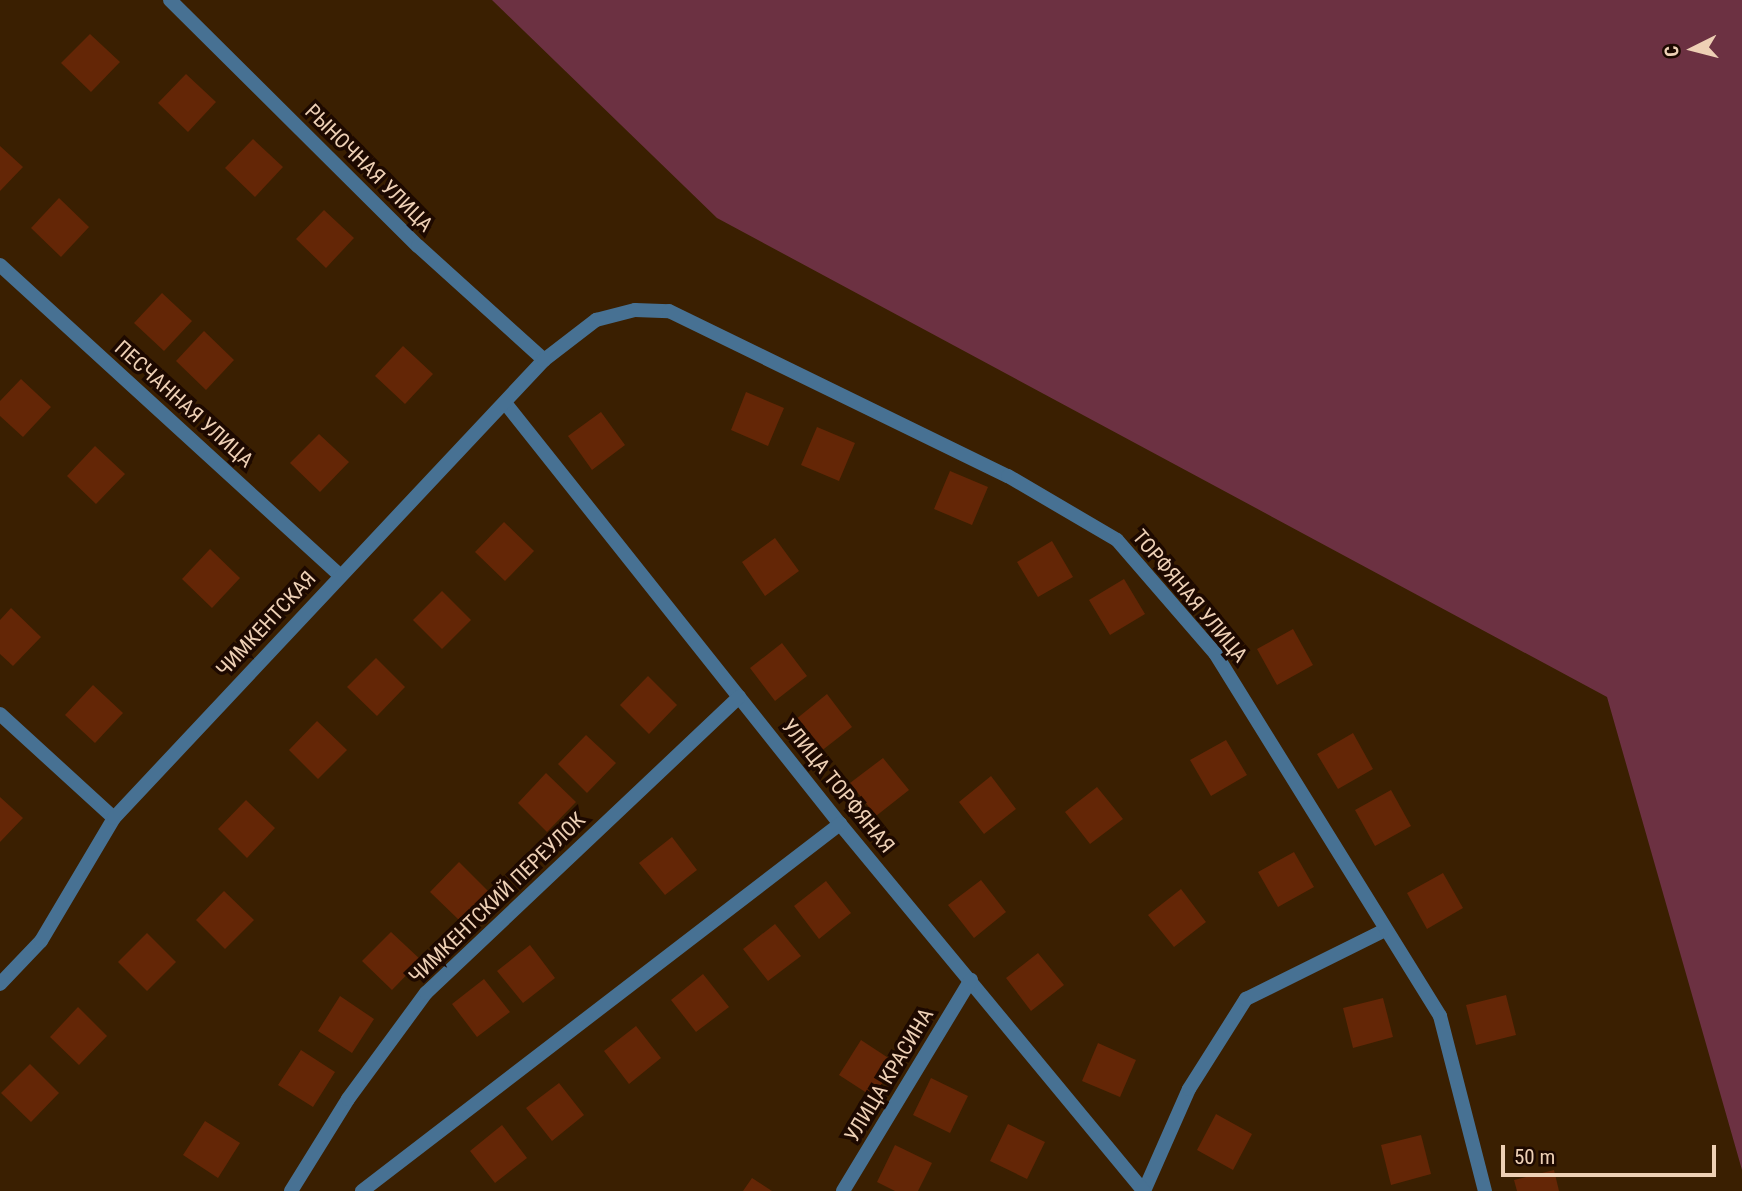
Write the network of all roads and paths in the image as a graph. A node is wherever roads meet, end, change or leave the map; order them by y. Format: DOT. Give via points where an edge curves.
graph roads {
  1 [pos="170,0"];
  2 [pos="0,265"];
  3 [pos="596,320"];
  4 [pos="544,360"];
  5 [pos="506,404"];
  6 [pos="340,575"];
  7 [pos="739,697"];
  8 [pos="0,714"];
  9 [pos="114,818"];
  10 [pos="840,824"];
  11 [pos="1383,930"];
  12 [pos="971,980"];
  13 [pos="0,984"];
  14 [pos="291,1191"];
  15 [pos="362,1191"];
  16 [pos="843,1191"];
  17 [pos="1144,1191"];
  18 [pos="1485,1191"];
  1 -- 4 [label="street, РЫНОЧНАЯ УЛИЦА" via="418,246"];
  2 -- 6 [label="street, ПЕСЧАННАЯ УЛИЦА"];
  3 -- 4 [label="street, ЧИМКЕНТСКАЯ"];
  3 -- 11 [label="street, ТОРФЯНАЯ УЛИЦА" via="635,310 669,311 700,323 1007,476 1117,540 1215,653"];
  4 -- 5 [label="street, ЧИМКЕНТСКАЯ"];
  5 -- 6 [label="street, ЧИМКЕНТСКАЯ"];
  5 -- 7 [label="street, УЛИЦА ТОРФЯНАЯ"];
  6 -- 9 [label="street, ЧИМКЕНТСКАЯ"];
  7 -- 10 [label="street, УЛИЦА ТОРФЯНАЯ"];
  7 -- 14 [label="street, ЧИМКЕНТСКИЙ ПЕРЕУЛОК" via="426,993 348,1099"];
  8 -- 9 [label="street"];
  9 -- 13 [label="street, ЧИМКЕНТСКАЯ" via="41,941"];
  10 -- 12 [label="street, УЛИЦА ТОРФЯНАЯ"];
  10 -- 15 [label="street"];
  11 -- 17 [label="street" via="1246,999 1189,1089"];
  11 -- 18 [label="street, ТОРФЯНАЯ УЛИЦА" via="1440,1016"];
  12 -- 16 [label="street, УЛИЦА КРАСИНА"];
  12 -- 17 [label="street, УЛИЦА ТОРФЯНАЯ"];
}
